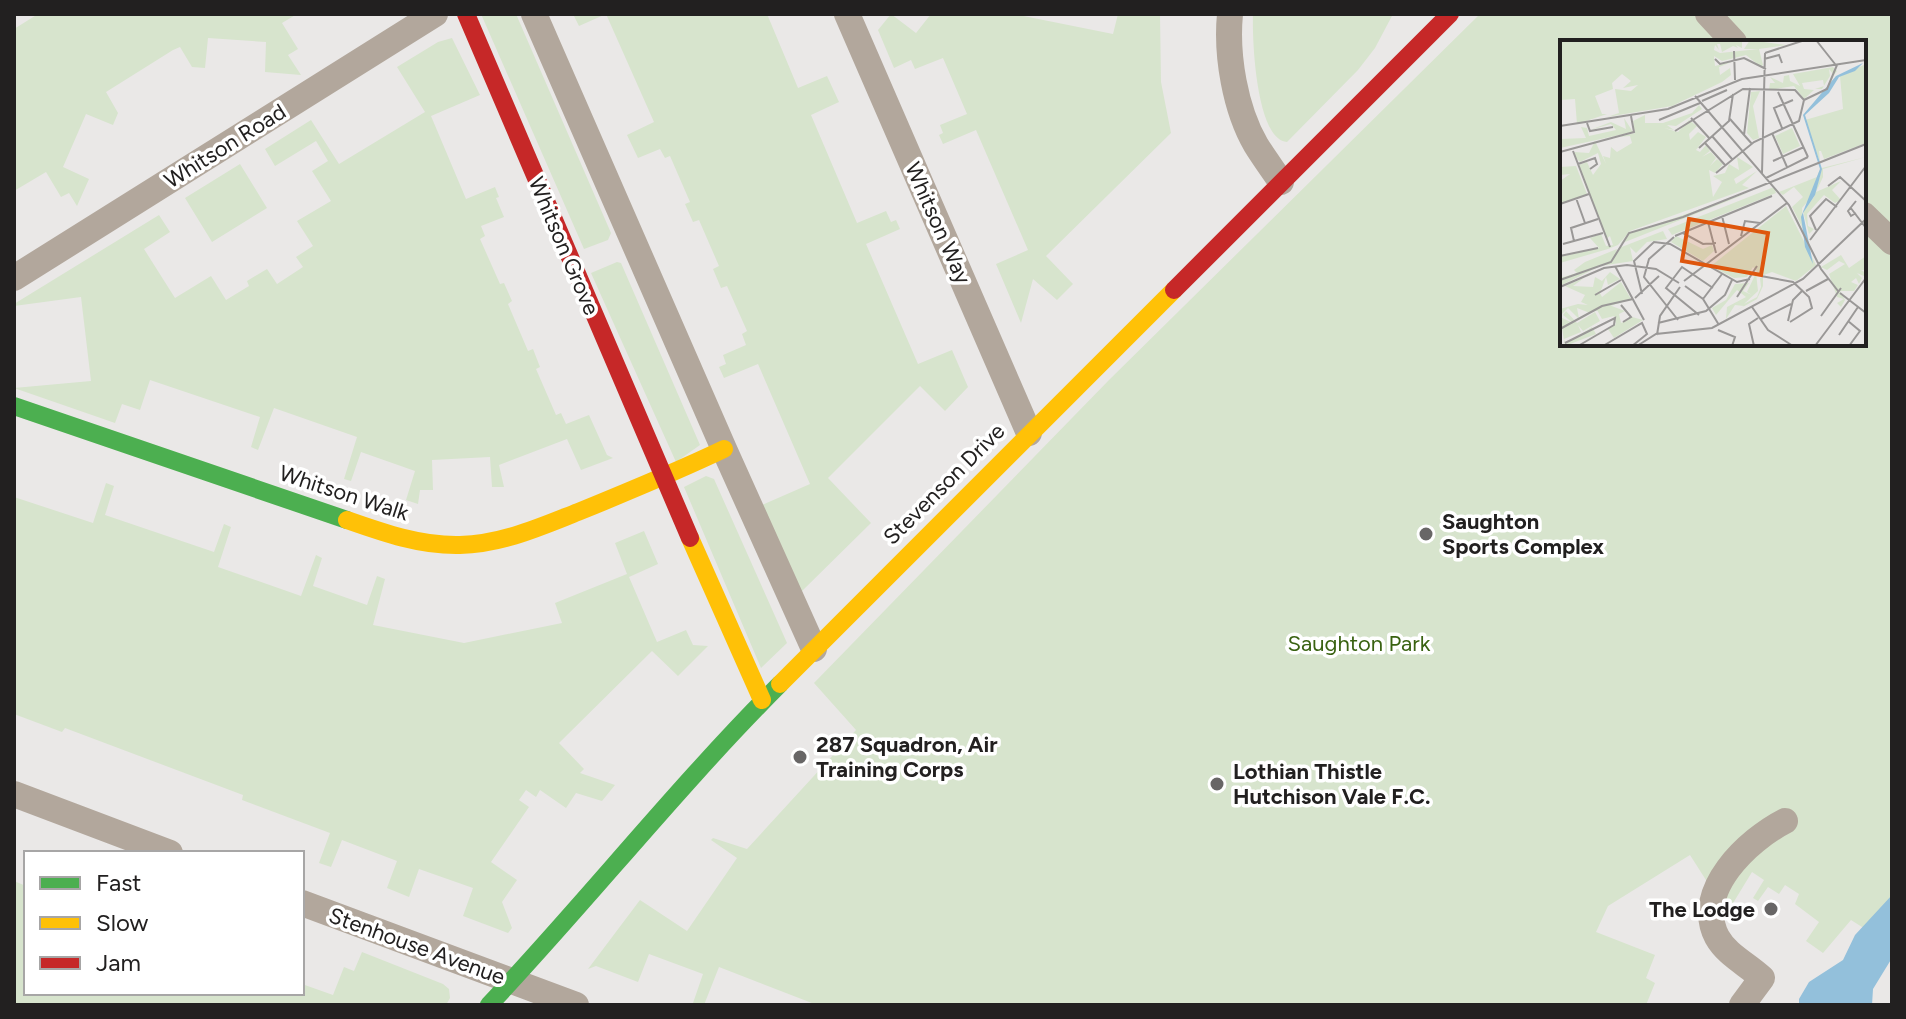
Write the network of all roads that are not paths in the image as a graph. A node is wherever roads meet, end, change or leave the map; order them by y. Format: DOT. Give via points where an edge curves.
graph roads {
  1 [pos="435,14"];
  2 [pos="466,14"];
  3 [pos="534,14"];
  4 [pos="847,14"];
  5 [pos="1230,14"];
  6 [pos="1450,14"];
  7 [pos="1708,14"];
  8 [pos="1732,40"];
  9 [pos="1281,182"];
  10 [pos="1866,217"];
  11 [pos="1892,242"];
  12 [pos="14,278"];
  13 [pos="14,406"];
  14 [pos="1029,433"];
  15 [pos="724,449"];
  16 [pos="663,478"];
  17 [pos="814,649"];
  18 [pos="762,700"];
  19 [pos="14,794"];
  20 [pos="1785,821"];
  21 [pos="165,851"];
  22 [pos="304,904"];
  23 [pos="512,982"];
  24 [pos="489,1005"];
  25 [pos="576,1005"];
  26 [pos="1742,1005"];
  1 -- 12 [label="street, Whitson Road"];
  2 -- 16 [label="street, Whitson Grove"];
  3 -- 15 [label="street"];
  4 -- 14 [label="street, Whitson Way"];
  5 -- 9 [label="street" via="1230,50 1242,111"];
  6 -- 9 [label="street, Stevenson Drive"];
  7 -- 8 [label="street"];
  9 -- 14 [label="street, Stevenson Drive"];
  10 -- 11 [label="street"];
  13 -- 16 [label="street, Whitson Walk" via="376,530 429,543 462,545 516,536"];
  14 -- 17 [label="street, Stevenson Drive"];
  15 -- 16 [label="street"];
  15 -- 17 [label="street"];
  16 -- 18 [label="street, Whitson Grove"];
  17 -- 18 [label="street, Stevenson Drive"];
  18 -- 23 [label="street, Stevenson Drive"];
  19 -- 21 [label="street"];
  20 -- 26 [label="street" via="1722,876 1713,894 1717,937 1762,978"];
  22 -- 23 [label="street, Stenhouse Avenue"];
  23 -- 24 [label="street, Stevenson Drive"];
  23 -- 25 [label="street, Stenhouse Avenue"];
}
